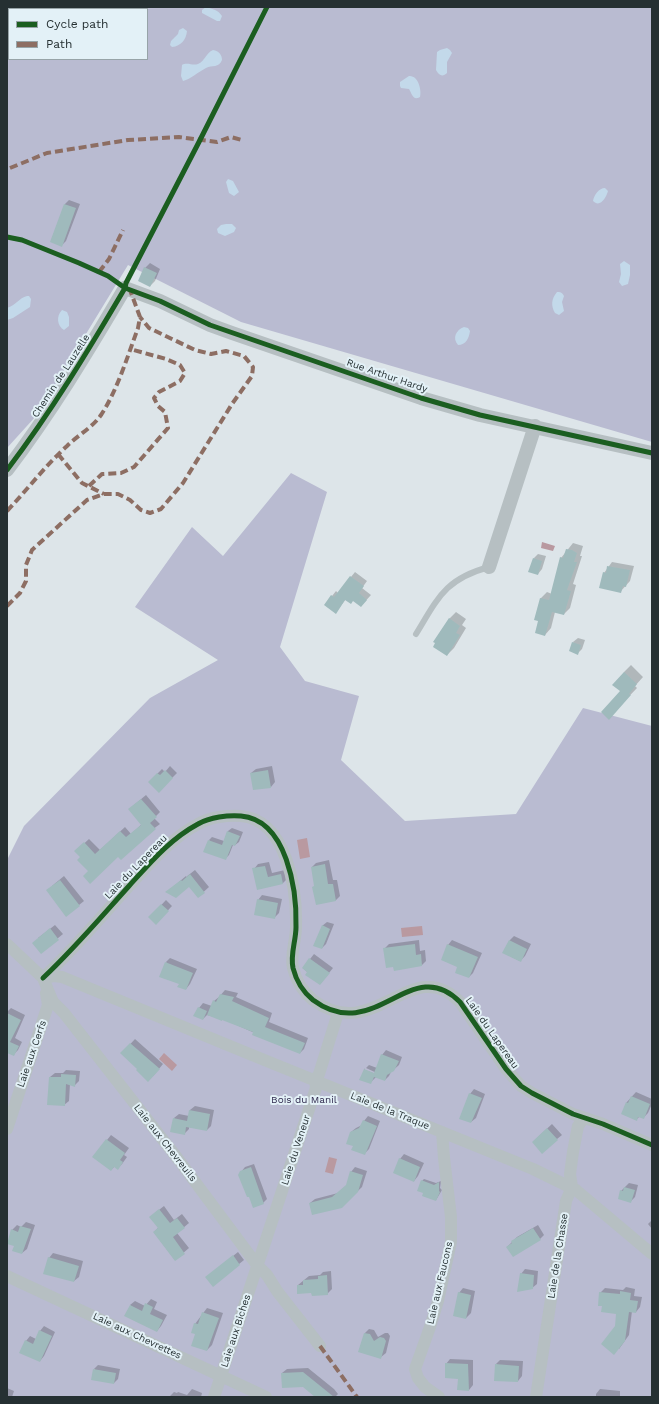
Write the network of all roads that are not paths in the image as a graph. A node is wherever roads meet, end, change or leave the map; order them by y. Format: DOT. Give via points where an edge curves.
graph roads {
  1 [pos="125,288"];
  2 [pos="535,426"];
  3 [pos="652,454"];
  4 [pos="7,470"];
  5 [pos="489,567"];
  6 [pos="416,634"];
  7 [pos="7,944"];
  8 [pos="43,978"];
  9 [pos="338,1013"];
  10 [pos="315,1080"];
  11 [pos="584,1118"];
  12 [pos="7,1129"];
  13 [pos="442,1132"];
  14 [pos="652,1145"];
  15 [pos="572,1187"];
  16 [pos="652,1254"];
  17 [pos="257,1265"];
  18 [pos="7,1276"];
  19 [pos="320,1346"];
  20 [pos="222,1376"];
  21 [pos="214,1397"];
  22 [pos="266,1397"];
  23 [pos="439,1397"];
  24 [pos="536,1397"];
  1 -- 2 [label="street, Rue Arthur Hardy" via="210,325 420,398"];
  1 -- 4 [label="street, Chemin de Lauzelle" via="63,392"];
  2 -- 3 [label="street, Rue Arthur Hardy"];
  2 -- 5 [label="street"];
  5 -- 6 [label="lane" via="475,570 446,588"];
  7 -- 8 [label="street, Laie aux Chevreuils"];
  8 -- 9 [label="street, Laie du Lapereau" via="155,857 173,841 198,824 213,818 249,817 271,830 287,859 296,910 292,959 296,978 312,1000"];
  8 -- 10 [label="street, Laie de la Traque" via="62,977"];
  8 -- 12 [label="street, Laie aux Cerfs" via="48,1005"];
  8 -- 17 [label="street, Laie aux Chevreuils" via="53,1002 178,1159"];
  9 -- 10 [label="street, Laie du Veneur"];
  9 -- 11 [label="street, Laie du Lapereau" via="356,1013 372,1009 419,988 429,986 444,989 460,1002 506,1069 521,1086 548,1102"];
  10 -- 13 [label="street, Laie de la Traque"];
  10 -- 17 [label="street, Laie du Veneur" via="316,1088"];
  11 -- 14 [label="street, Laie du Lapereau"];
  11 -- 15 [label="street, Laie de la Chasse" via="578,1126 573,1152 570,1174"];
  13 -- 15 [label="street, Laie de la Traque" via="533,1168"];
  13 -- 23 [label="street, Laie aux Faucons" via="451,1218 450,1242 438,1300 415,1369 425,1387"];
  15 -- 16 [label="street, Laie de la Traque"];
  15 -- 24 [label="street, Laie de la Chasse" via="566,1201"];
  17 -- 19 [label="street, Laie aux Chevreuils"];
  17 -- 20 [label="street, Laie aux Biches"];
  18 -- 20 [label="street, Laie aux Chevrettes"];
  20 -- 21 [label="street, Laie aux Biches"];
  20 -- 22 [label="street, Laie aux Chevrettes"];
}
